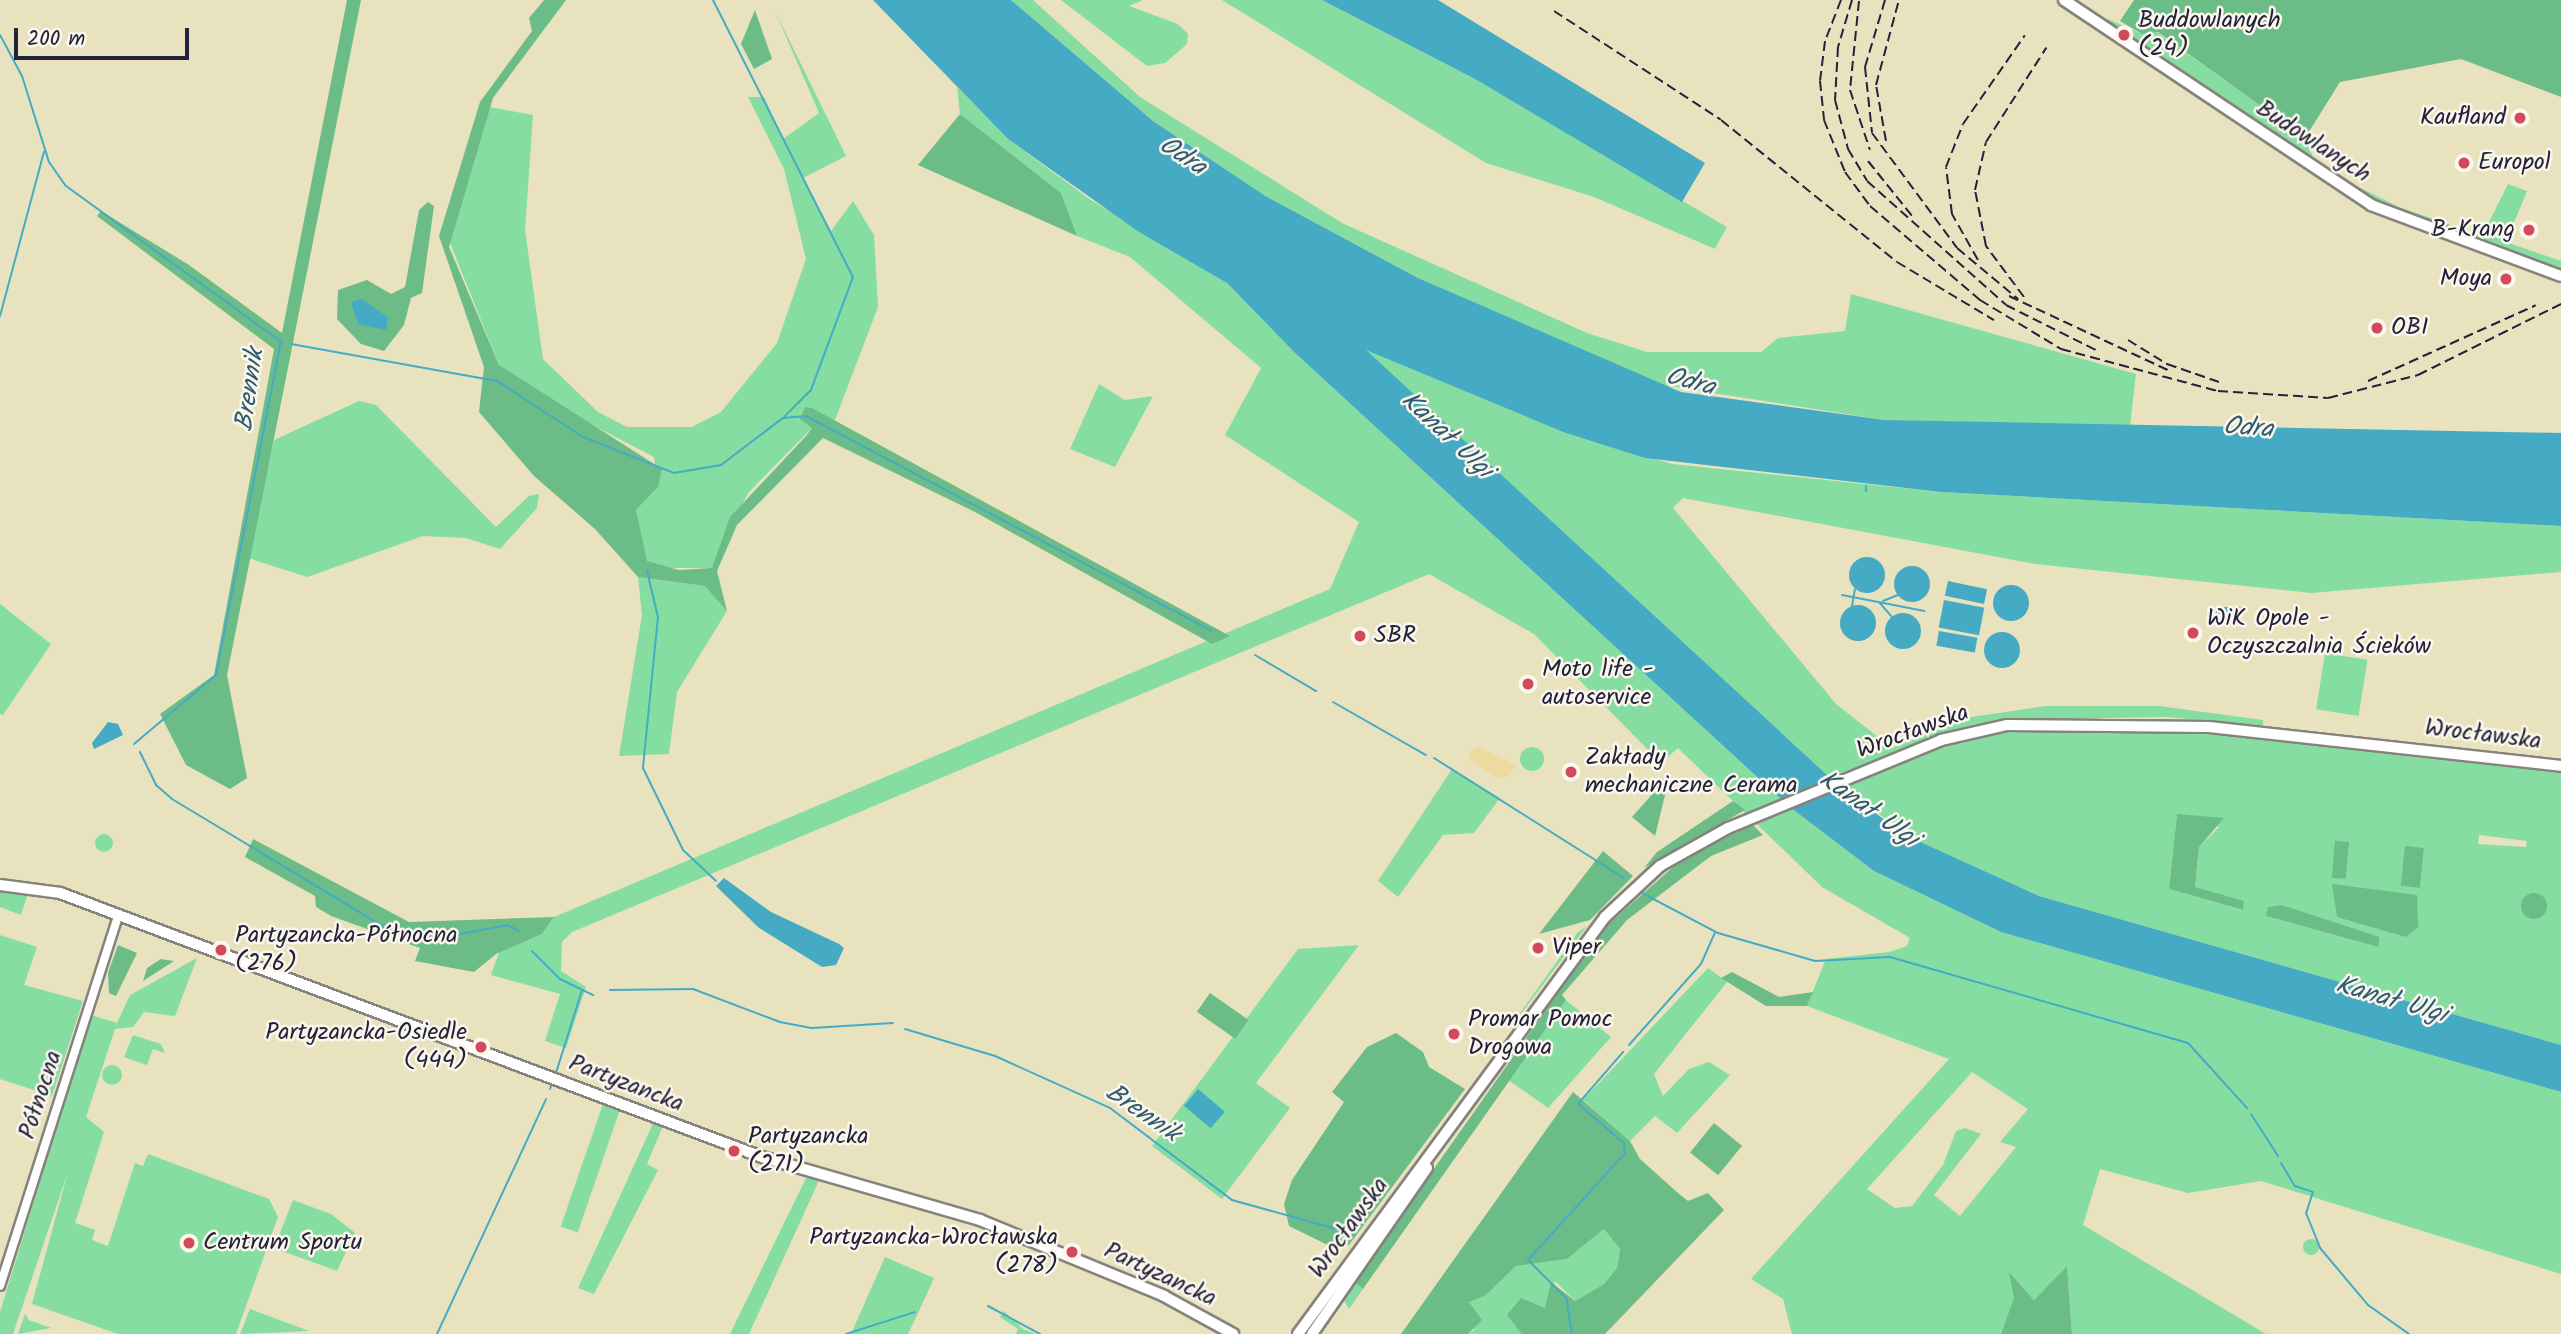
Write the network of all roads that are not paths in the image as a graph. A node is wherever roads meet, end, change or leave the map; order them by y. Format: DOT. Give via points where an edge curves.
graph roads {
  1 [pos="2064,0"];
  2 [pos="2561,276"];
  3 [pos="2561,766"];
  4 [pos="0,885"];
  5 [pos="118,917"];
  6 [pos="1436,1150"];
  7 [pos="0,1286"];
  8 [pos="1233,1334"];
  9 [pos="1298,1334"];
  10 [pos="1312,1334"];
  1 -- 2 [label="main road, Budowlanych" via="2371,205"];
  3 -- 6 [label="main road, Wrocławska" via="2314,736 2128,722 2007,725 1902,756 1754,816 1675,856 1618,903"];
  4 -- 5 [label="main road, Partyzancka" via="51,891"];
  5 -- 7 [label="street, Północna"];
  5 -- 8 [label="main road, Partyzancka" via="758,1156 980,1220 1164,1296"];
  6 -- 9 [label="main road, Wrocławska"];
  6 -- 10 [label="main road, Wrocławska"];
}
